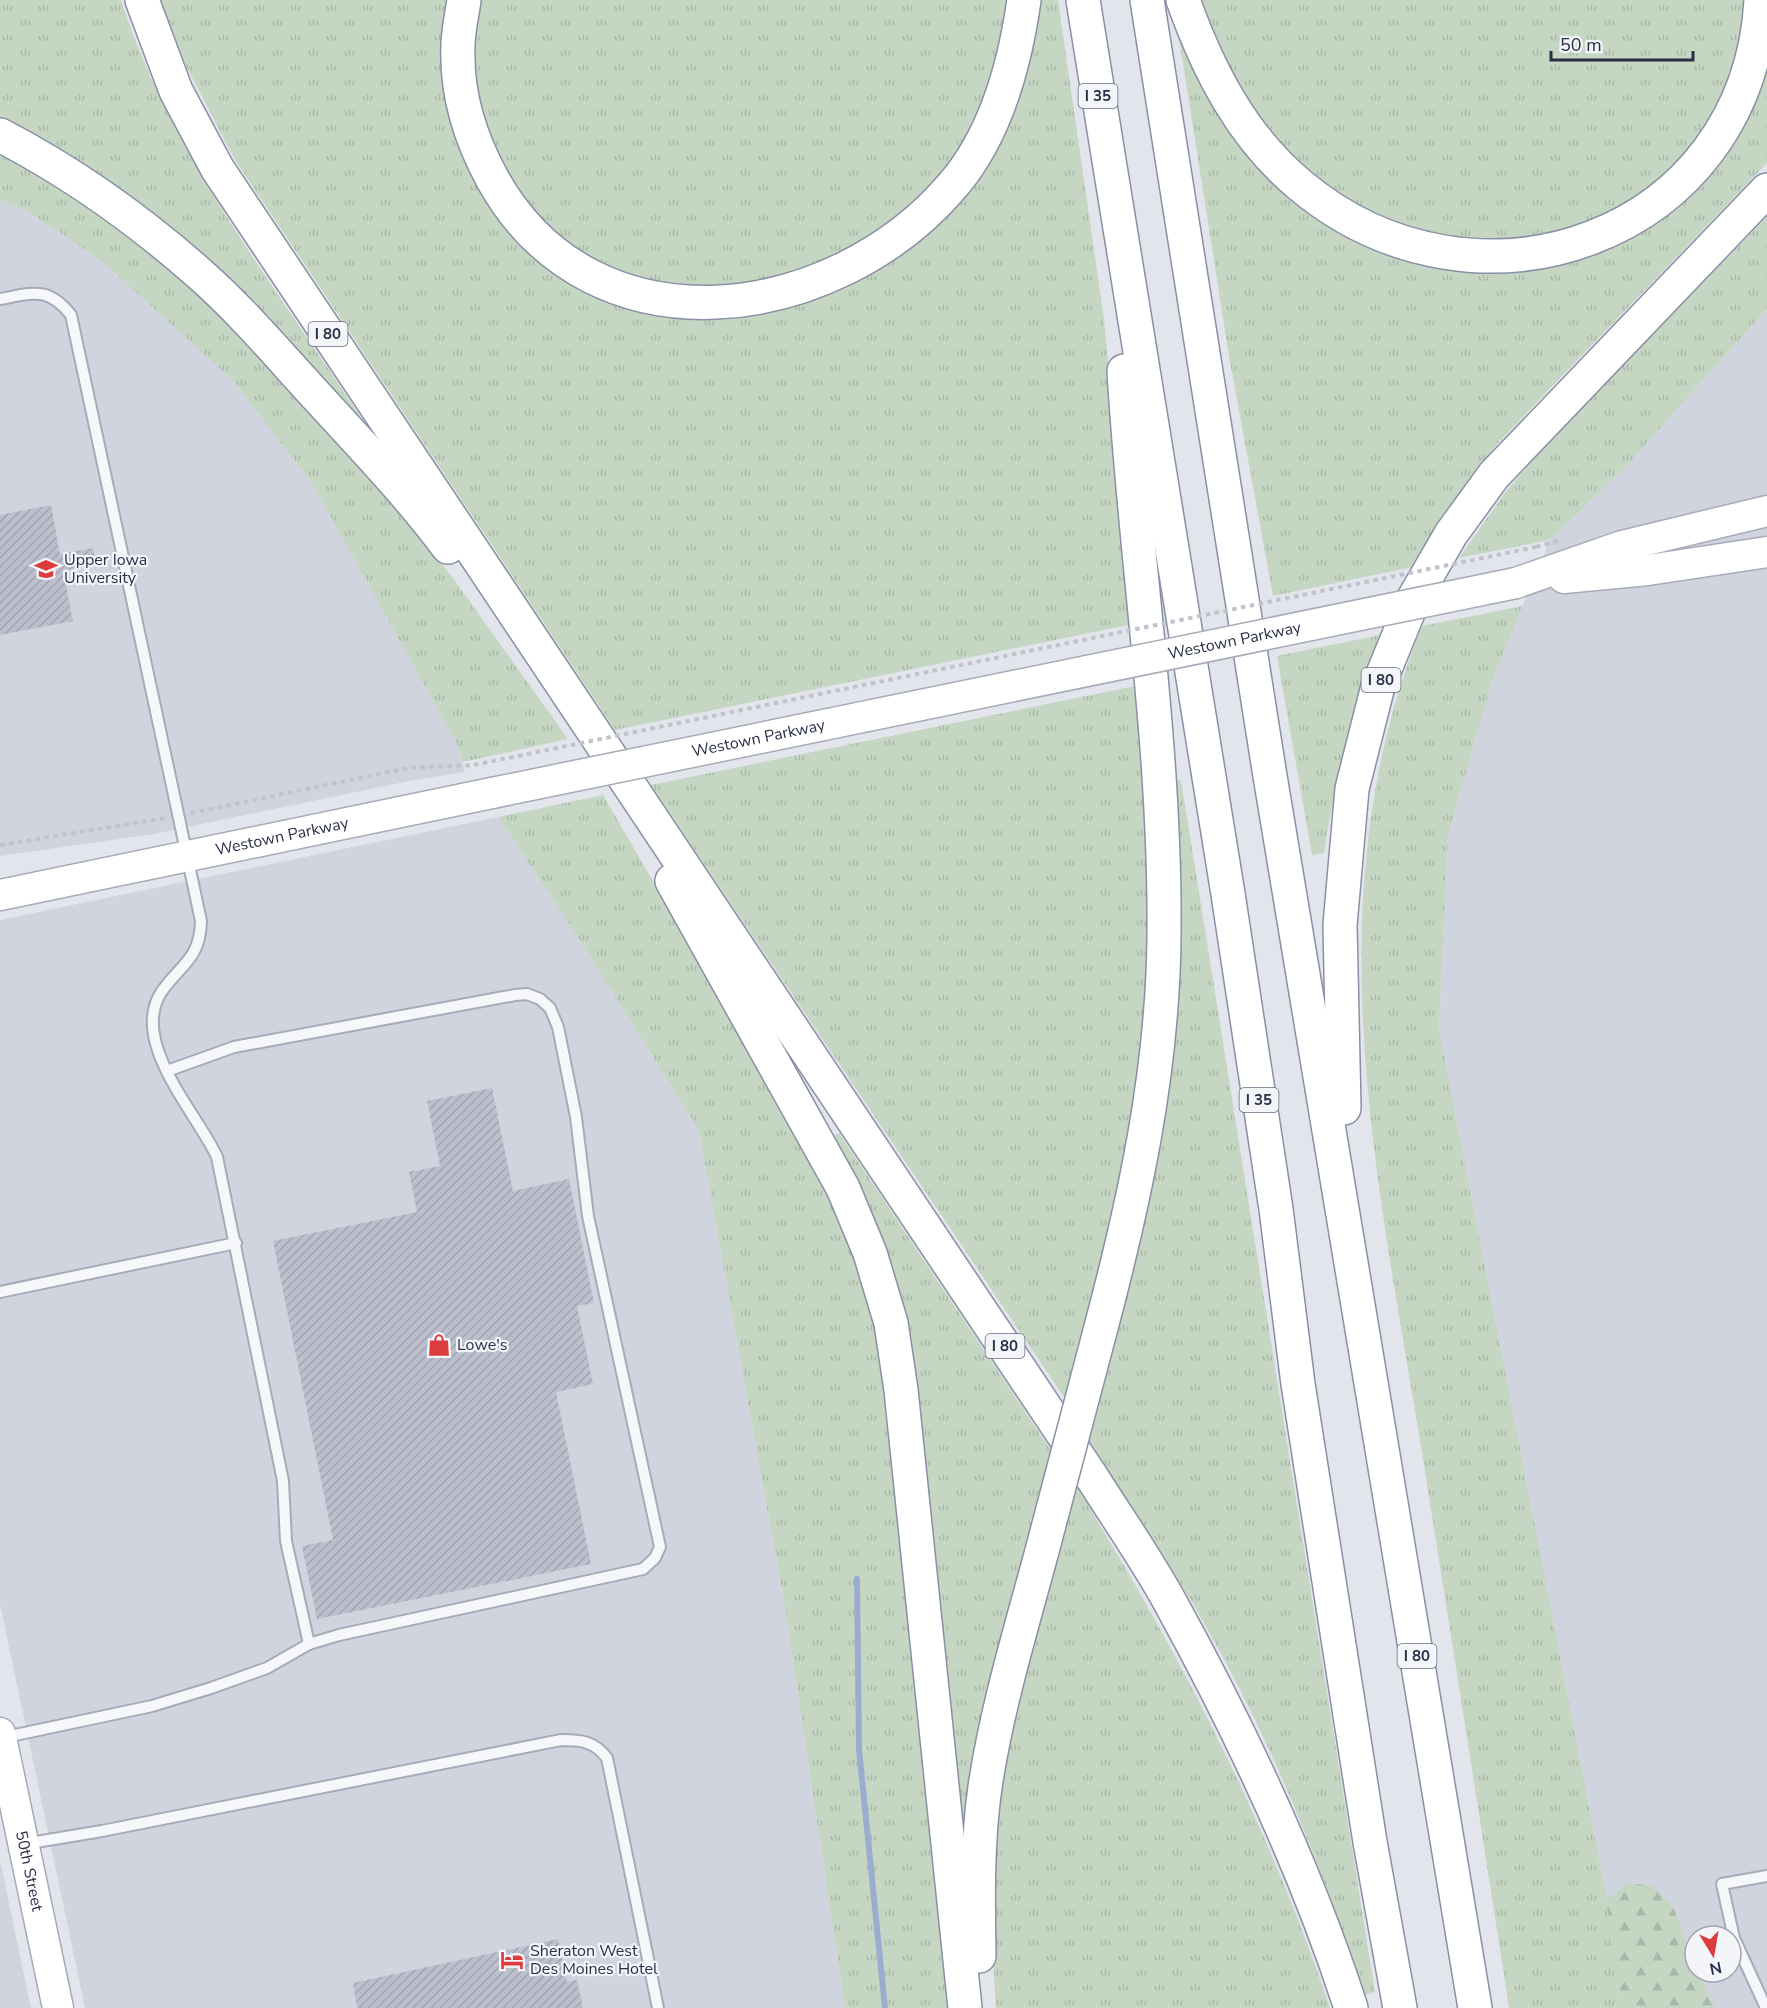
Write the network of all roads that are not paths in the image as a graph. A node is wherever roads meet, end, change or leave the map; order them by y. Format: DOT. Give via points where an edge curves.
graph roads {
  1 [pos="142,0"];
  2 [pos="464,0"];
  3 [pos="1024,0"];
  4 [pos="1083,0"];
  5 [pos="1147,0"];
  6 [pos="1183,0"];
  7 [pos="1761,0"];
  8 [pos="0,135"];
  9 [pos="1767,190"];
  10 [pos="1112,193"];
  11 [pos="0,299"];
  12 [pos="1767,511"];
  13 [pos="1767,552"];
  14 [pos="1516,583"];
  15 [pos="542,653"];
  16 [pos="589,723"];
  17 [pos="186,857"];
  18 [pos="0,895"];
  19 [pos="167,1071"];
  20 [pos="236,1243"];
  21 [pos="0,1292"];
  22 [pos="1358,1305"];
  23 [pos="309,1644"];
  24 [pos="1,1735"];
  25 [pos="24,1844"];
  26 [pos="1767,1875"];
  27 [pos="58,2008"];
  28 [pos="658,2008"];
  29 [pos="966,2008"];
  30 [pos="980,2008"];
  31 [pos="1351,2008"];
  32 [pos="1400,2008"];
  33 [pos="1475,2008"];
  34 [pos="1766,2008"];
  1 -- 15 [label="highway, I 80" via="177,91 217,168"];
  2 -- 3 [label="highway" via="458,46 462,102 479,155 506,203 539,241 584,272 634,293 716,304 766,298 832,277 881,250 918,222 954,184 994,115 1013,59"];
  4 -- 10 [label="highway, I 35"];
  5 -- 22 [label="highway"];
  6 -- 7 [label="highway" via="1208,62 1241,120 1275,163 1301,187 1361,224 1427,249 1477,256 1523,256 1580,243 1633,219 1681,182 1717,137 1743,86"];
  8 -- 15 [label="highway" via="47,160 128,214 202,276 398,485 507,627"];
  9 -- 22 [label="highway, I 80" via="1494,475 1451,534 1414,598 1378,686 1352,789 1340,925 1341,1044"];
  10 -- 30 [label="highway, bridge" via="1130,476 1159,789 1164,938 1153,1089 1138,1177 1100,1335 1001,1701 985,1788 978,1877"];
  10 -- 32 [label="highway, I 35" via="1228,894 1298,1384 1368,1831"];
  11 -- 17 [label="lane" via="46,294 59,301 71,315"];
  12 -- 14 [label="street, Westown Parkway" via="1622,546"];
  13 -- 14 [label="street, Westown Parkway" via="1648,570"];
  14 -- 17 [label="street, Westown Parkway, bridge"];
  15 -- 16 [label="highway, I 80"];
  16 -- 29 [label="highway" via="693,920 843,1188 870,1253 891,1323"];
  16 -- 31 [label="highway, I 80" via="1093,1479 1169,1601 1264,1785 1298,1861 1329,1938"];
  17 -- 18 [label="street, Westown Parkway"];
  17 -- 19 [label="lane" via="201,921 200,939 194,954 161,993 153,1014 156,1046"];
  19 -- 20 [label="lane" via="207,1133 217,1157"];
  19 -- 23 [label="lane" via="234,1047 515,995 540,999 550,1008 558,1027 576,1117 588,1216 660,1546 643,1569"];
  20 -- 21 [label="lane"];
  20 -- 23 [label="lane" via="283,1480 285,1541"];
  22 -- 33 [label="highway, I 80"];
  23 -- 24 [label="lane" via="267,1668 172,1700"];
  24 -- 25 [label="street, 50th Street"];
  25 -- 27 [label="street, 50th Street"];
  25 -- 28 [label="lane" via="102,1832 561,1740 588,1742 607,1758"];
  26 -- 34 [label="lane" via="1722,1884 1731,1930"];
}
